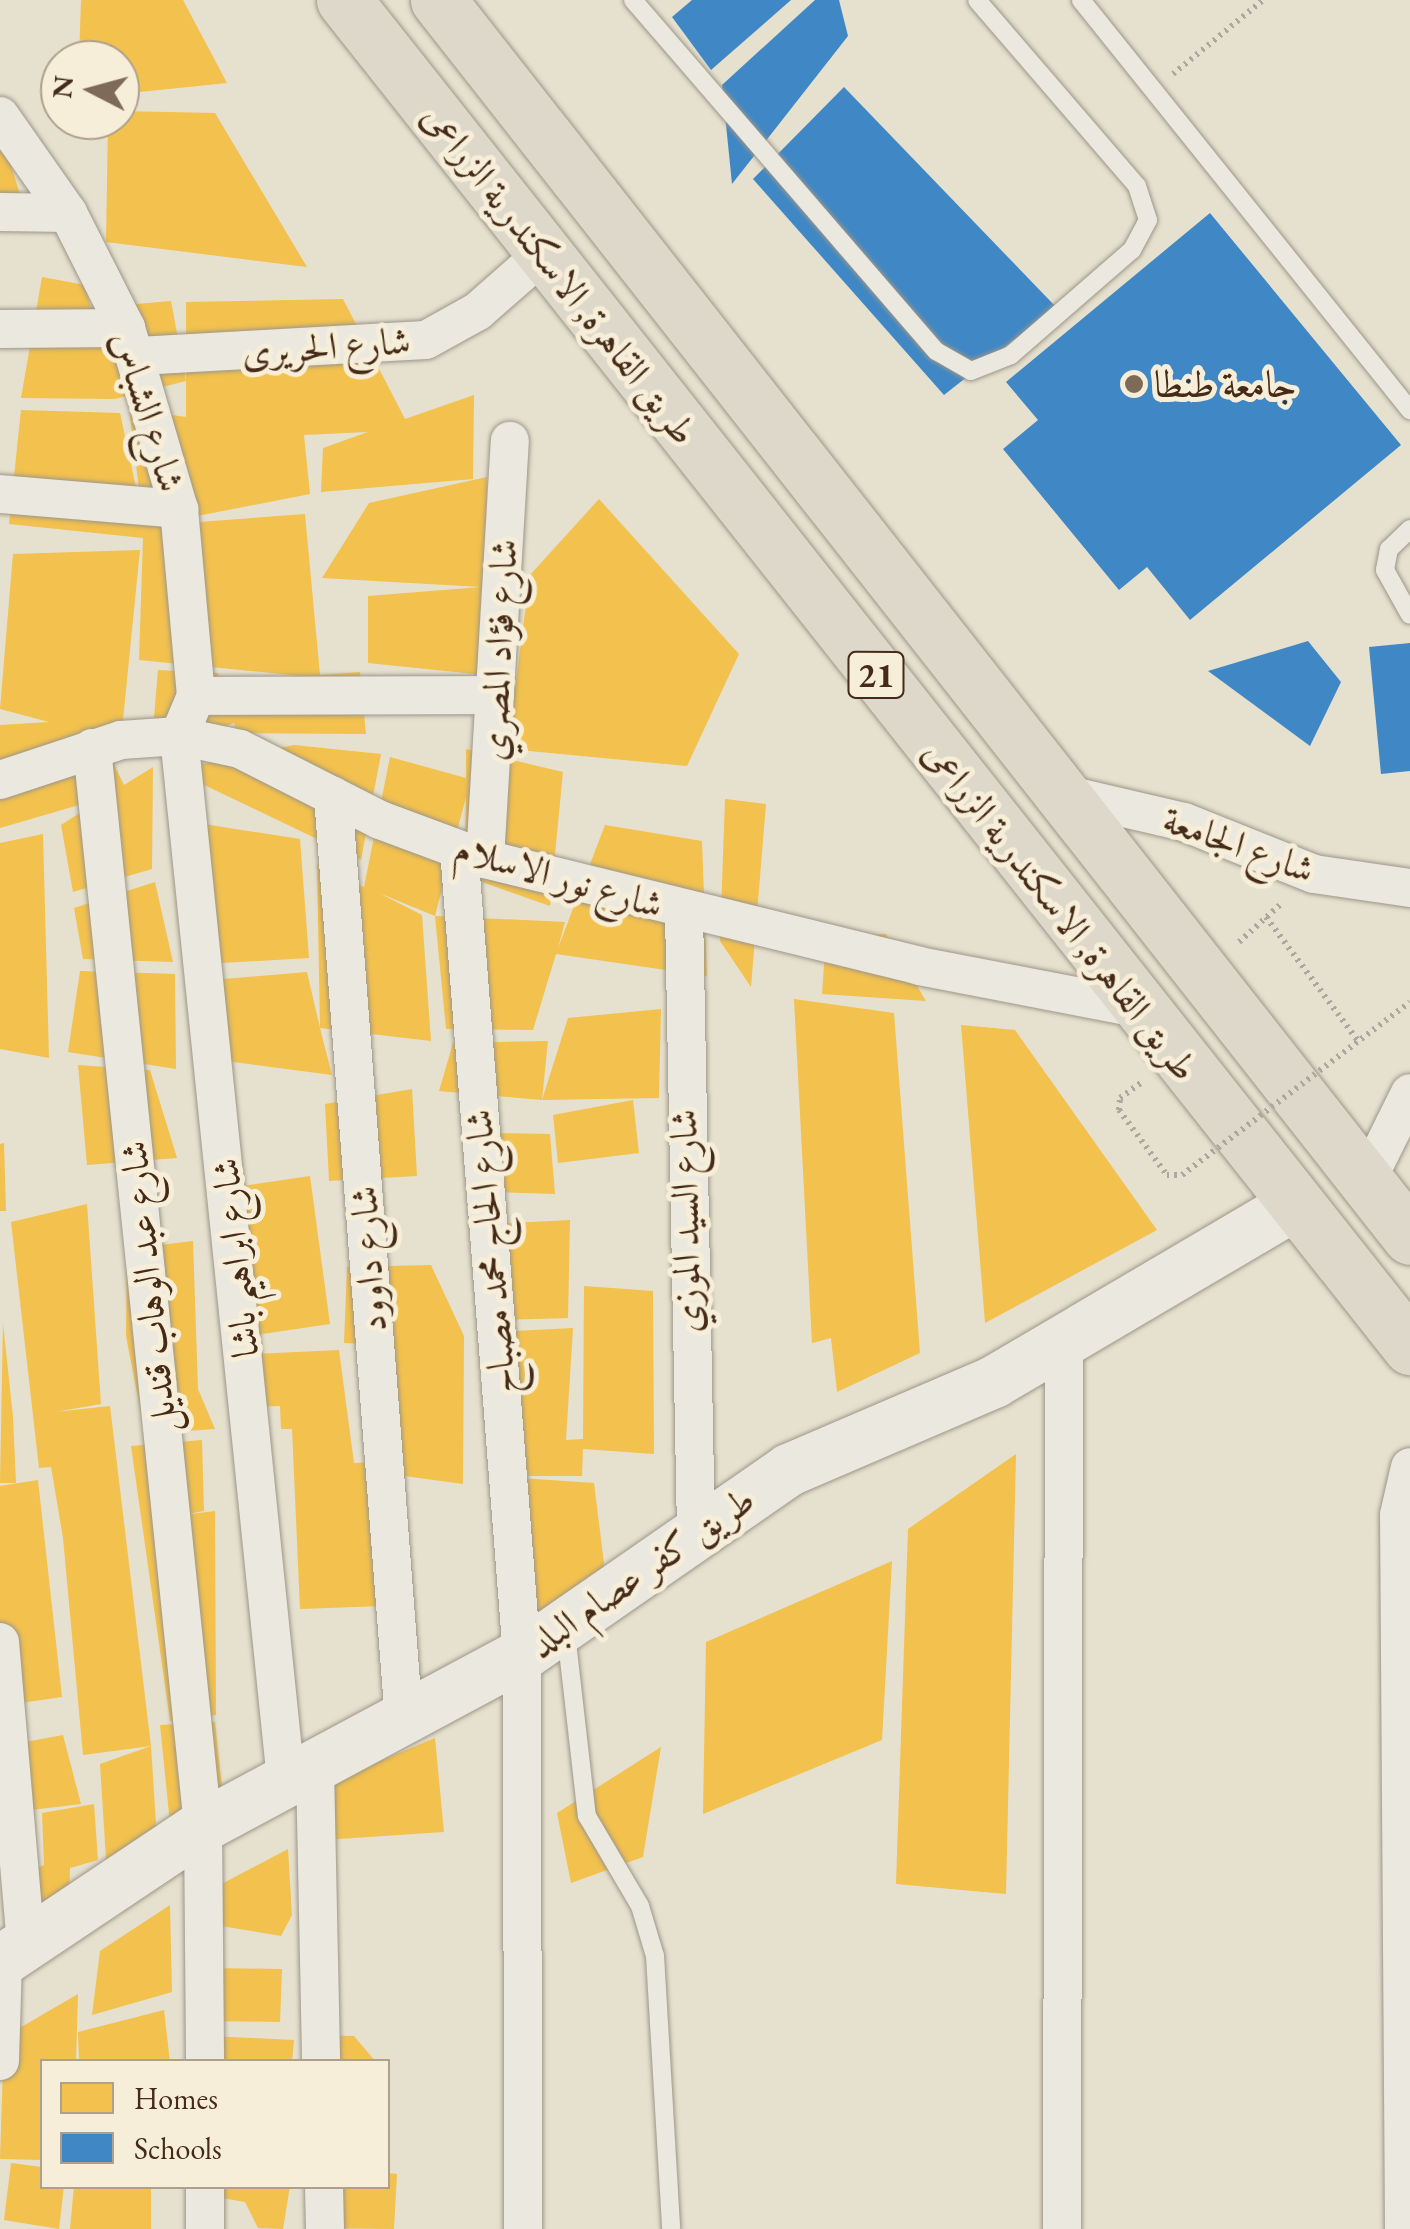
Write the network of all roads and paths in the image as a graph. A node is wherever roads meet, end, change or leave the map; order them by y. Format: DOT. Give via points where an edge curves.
graph roads {
  1 [pos="344,0"];
  2 [pos="438,0"];
  3 [pos="633,0"];
  4 [pos="977,0"];
  5 [pos="1263,0"];
  6 [pos="1089,3"];
  7 [pos="1153,90"];
  8 [pos="0,116"];
  9 [pos="565,165"];
  10 [pos="510,210"];
  11 [pos="0,212"];
  12 [pos="68,213"];
  13 [pos="544,253"];
  14 [pos="0,329"];
  15 [pos="132,342"];
  16 [pos="1410,410"];
  17 [pos="510,441"];
  18 [pos="0,494"];
  19 [pos="179,509"];
  20 [pos="1410,529"];
  21 [pos="1410,615"];
  22 [pos="495,695"];
  23 [pos="196,696"];
  24 [pos="179,736"];
  25 [pos="92,748"];
  26 [pos="0,780"];
  27 [pos="1068,795"];
  28 [pos="333,796"];
  29 [pos="472,855"];
  30 [pos="1314,874"];
  31 [pos="1410,888"];
  32 [pos="684,912"];
  33 [pos="1266,917"];
  34 [pos="1205,973"];
  35 [pos="1410,1002"];
  36 [pos="1138,1008"];
  37 [pos="1358,1040"];
  38 [pos="1410,1094"];
  39 [pos="1118,1110"];
  40 [pos="1366,1182"];
  41 [pos="1296,1204"];
  42 [pos="1410,1237"];
  43 [pos="1064,1342"];
  44 [pos="1410,1346"];
  45 [pos="1410,1467"];
  46 [pos="696,1531"];
  47 [pos="566,1627"];
  48 [pos="0,1642"];
  49 [pos="522,1655"];
  50 [pos="404,1721"];
  51 [pos="300,1775"];
  52 [pos="202,1826"];
  53 [pos="10,1956"];
  54 [pos="205,2059"];
  55 [pos="321,2059"];
  56 [pos="0,2061"];
  57 [pos="205,2189"];
  58 [pos="324,2189"];
  59 [pos="205,2229"];
  60 [pos="325,2229"];
  61 [pos="523,2229"];
  62 [pos="671,2229"];
  63 [pos="1062,2229"];
  64 [pos="1404,2229"];
  1 -- 10 [label="highway, طريق القاهرة, الاسكندرية الزراعى / 21"];
  2 -- 9 [label="highway, طريق القاهرة, الاسكندرية الزراعى / 21"];
  3 -- 4 [label="lane" via="936,352 971,371 1011,355 1132,250 1148,220 1137,186"];
  5 -- 7 [label="path"];
  6 -- 7 [label="lane"];
  7 -- 16 [label="lane"];
  8 -- 12 [label="street, شارع الشباس"];
  9 -- 10 [label="highway"];
  9 -- 27 [label="highway, طريق القاهرة, الاسكندرية الزراعى / 21"];
  10 -- 13 [label="highway, طريق القاهرة, الاسكندرية الزراعى / 21"];
  11 -- 12 [label="street"];
  12 -- 15 [label="street, شارع الشباس"];
  13 -- 15 [label="street, شارع الحريرى" via="478,311 426,340"];
  13 -- 36 [label="highway, طريق القاهرة, الاسكندرية الزراعى / 21"];
  14 -- 15 [label="street, شارع الحريرى"];
  15 -- 19 [label="street, شارع الشباس"];
  17 -- 22 [label="street, شارع فؤاد المصري"];
  18 -- 19 [label="street"];
  19 -- 23 [label="street, شارع الشباس"];
  20 -- 21 [label="lane" via="1390,548 1385,570"];
  22 -- 23 [label="street"];
  22 -- 29 [label="street, شارع فؤاد المصري"];
  23 -- 24 [label="street, شارع الشباس"];
  24 -- 25 [label="street, شارع نور الاسلام"];
  24 -- 28 [label="street, شارع نور الاسلام" via="240,749"];
  24 -- 51 [label="street, شارع ابراهيم باشا"];
  25 -- 26 [label="street, شارع نور الاسلام"];
  25 -- 52 [label="street, شارع عبد الوهاب قنديل"];
  27 -- 30 [label="street, شارع الجامعة" via="1184,822"];
  27 -- 34 [label="highway, طريق القاهرة, الاسكندرية الزراعى / 21"];
  28 -- 29 [label="street, شارع نور الاسلام"];
  28 -- 50 [label="street, شارع داوود"];
  29 -- 32 [label="street, شارع نور الاسلام"];
  29 -- 49 [label="street, شارع الحاج محمد مصباح"];
  30 -- 31 [label="street, شارع الجامعة"];
  30 -- 33 [label="path"];
  32 -- 36 [label="street, شارع نور الاسلام"];
  32 -- 46 [label="street, شارع السيد الموزي"];
  33 -- 34 [label="path"];
  33 -- 37 [label="path"];
  34 -- 40 [label="highway, طريق القاهرة, الاسكندرية الزراعى / 21"];
  35 -- 37 [label="path, bridge"];
  36 -- 41 [label="highway, طريق القاهرة, الاسكندرية الزراعى / 21"];
  37 -- 39 [label="path, bridge" via="1175,1177"];
  38 -- 40 [label="street"];
  40 -- 42 [label="highway, طريق القاهرة, الاسكندرية الزراعى / 21"];
  41 -- 43 [label="street, طريق كفر عصام البلد"];
  41 -- 44 [label="highway, طريق القاهرة, الاسكندرية الزراعى / 21"];
  43 -- 46 [label="street, طريق كفر عصام البلد" via="946,1406 789,1470"];
  43 -- 63 [label="street"];
  45 -- 64 [label="street" via="1398,1515"];
  46 -- 47 [label="street, طريق كفر عصام البلد"];
  47 -- 49 [label="street, طريق كفر عصام البلد"];
  47 -- 62 [label="lane" via="587,1816 640,1906 656,1956"];
  48 -- 53 [label="street"];
  49 -- 50 [label="street, طريق كفر عصام البلد"];
  49 -- 61 [label="street, شارع الحاج محمد مصباح"];
  50 -- 51 [label="street, طريق كفر عصام البلد"];
  51 -- 52 [label="street, طريق كفر عصام البلد"];
  51 -- 55 [label="street, شارع ابراهيم باشا"];
  52 -- 53 [label="street, طريق كفر عصام البلد"];
  52 -- 54 [label="street, شارع عبد الوهاب قنديل"];
  53 -- 56 [label="street"];
  57 -- 59 [label="street"];
  58 -- 60 [label="street"];
}
